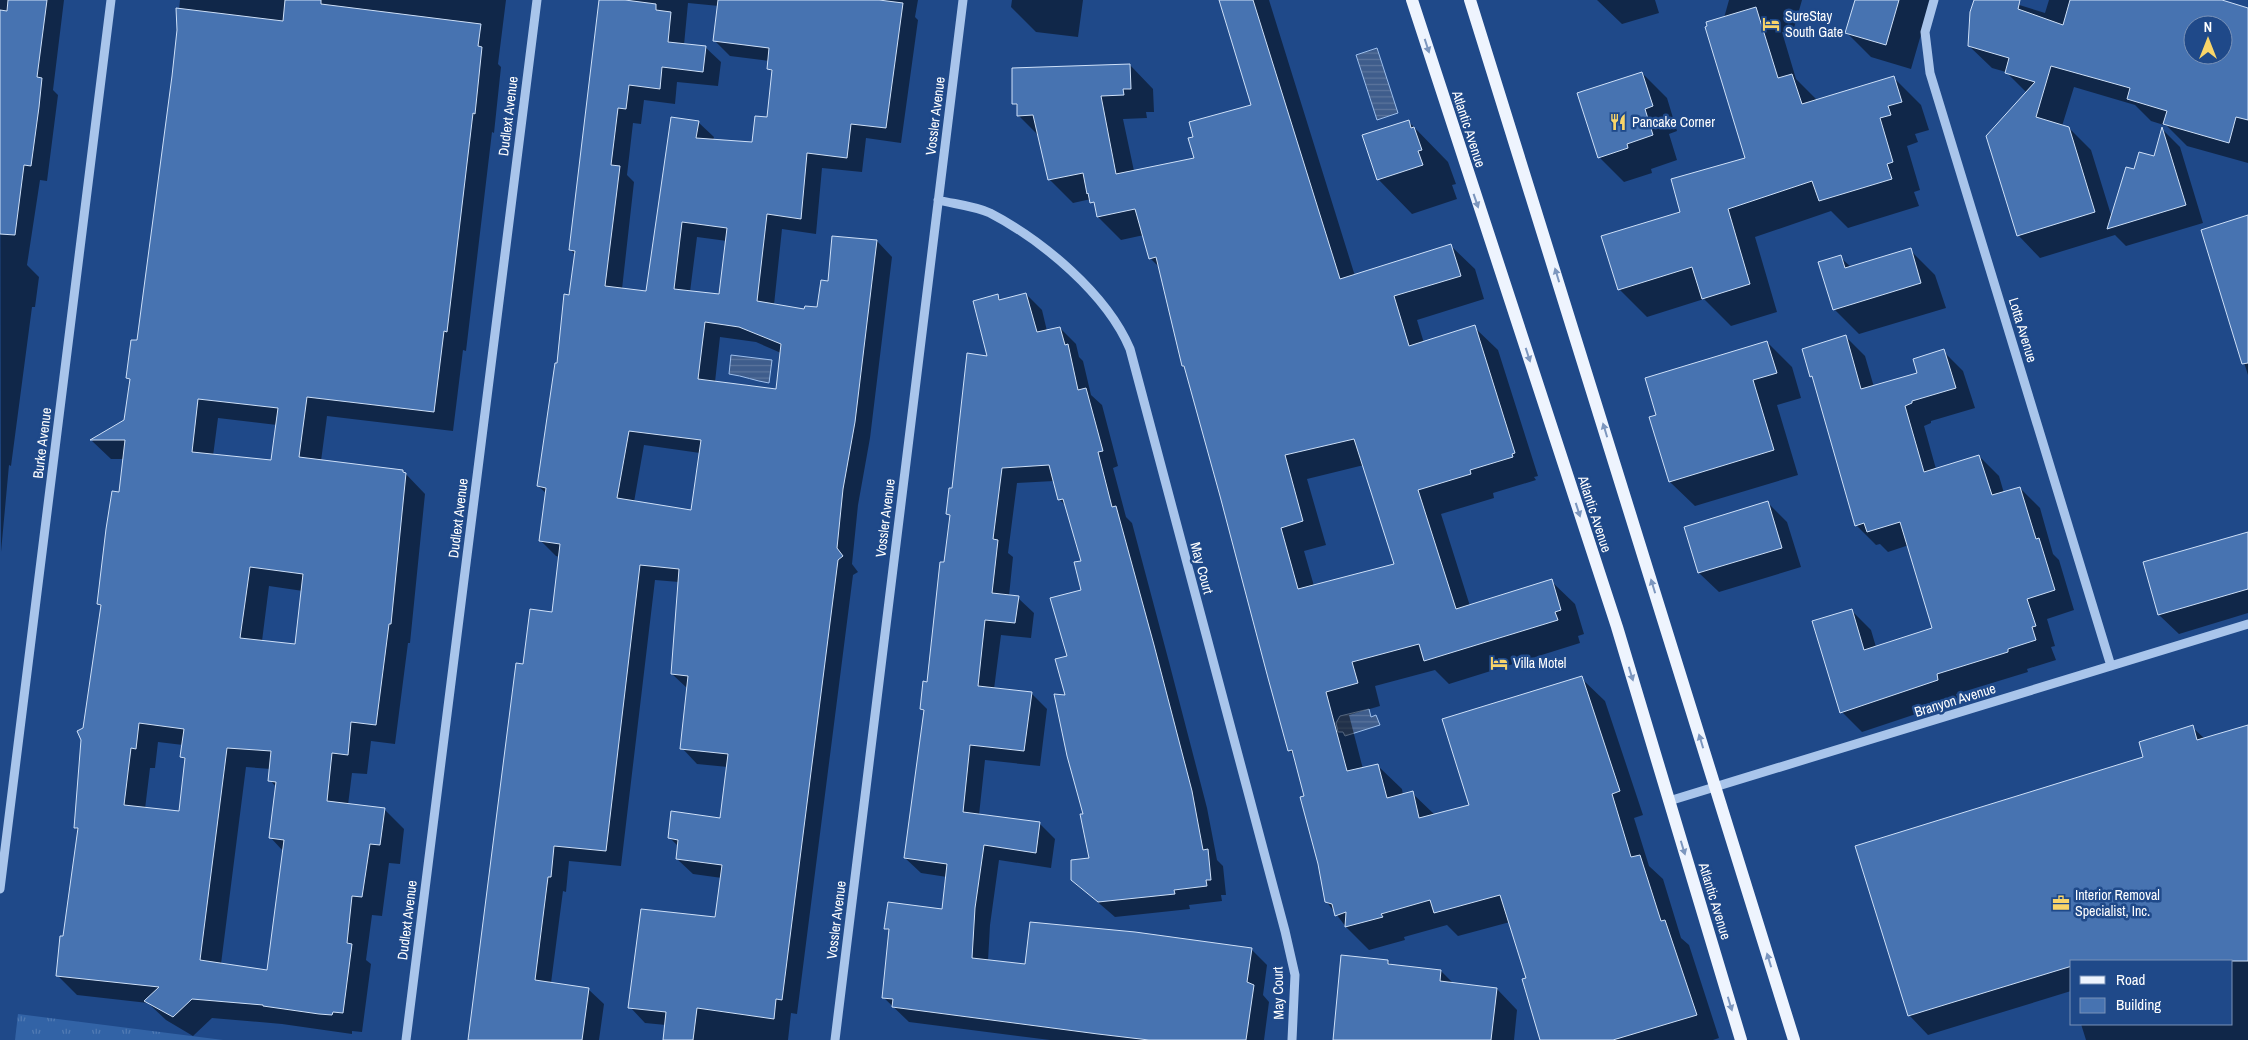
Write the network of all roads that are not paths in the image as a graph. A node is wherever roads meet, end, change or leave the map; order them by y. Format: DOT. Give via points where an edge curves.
graph roads {
  1 [pos="111,0"];
  2 [pos="536,0"];
  3 [pos="963,0"];
  4 [pos="1412,0"];
  5 [pos="1470,0"];
  6 [pos="1934,0"];
  7 [pos="938,200"];
  8 [pos="2248,624"];
  9 [pos="2111,666"];
  10 [pos="1715,788"];
  11 [pos="1670,802"];
  12 [pos="0,889"];
  13 [pos="406,1040"];
  14 [pos="835,1040"];
  15 [pos="1292,1040"];
  16 [pos="1741,1040"];
  17 [pos="1794,1040"];
  1 -- 12 [label="street, Burke Avenue"];
  2 -- 13 [label="street, Dudlext Avenue"];
  3 -- 7 [label="street, Vossler Avenue"];
  4 -- 11 [label="main road, Atlantic Avenue, one-way"];
  10 -- 5 [label="main road, one-way"];
  6 -- 9 [label="street, Lotta Avenue" via="1926,32 1930,73"];
  7 -- 14 [label="street, Vossler Avenue"];
  7 -- 15 [label="street, May Court" via="988,212 1060,261 1094,294 1123,333 1130,349 1285,930 1295,975"];
  8 -- 9 [label="street, Branyon Avenue"];
  9 -- 10 [label="street, Branyon Avenue"];
  10 -- 11 [label="street, Branyon Avenue"];
  17 -- 10 [label="main road, one-way"];
  11 -- 16 [label="main road, Atlantic Avenue, one-way"];
}
